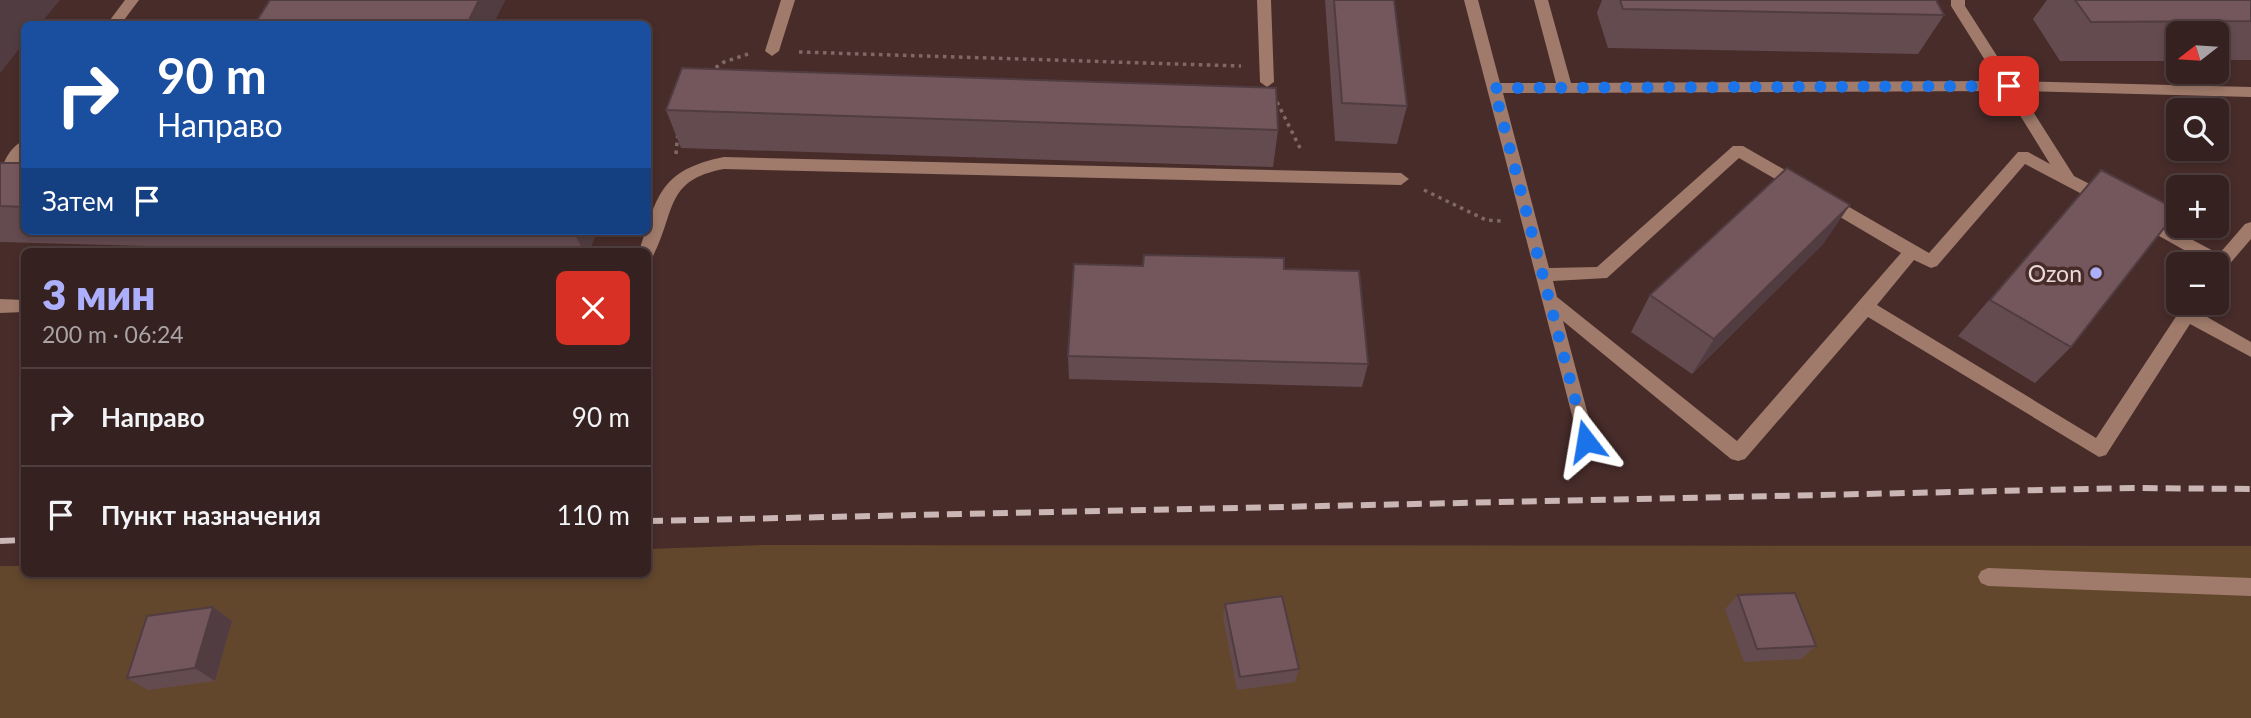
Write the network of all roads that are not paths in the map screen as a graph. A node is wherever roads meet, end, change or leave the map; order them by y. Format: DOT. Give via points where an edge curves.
graph roads {
  1 [pos="132,0"];
  2 [pos="789,0"];
  3 [pos="1264,0"];
  4 [pos="1471,0"];
  5 [pos="1541,0"];
  6 [pos="1958,0"];
  7 [pos="116,21"];
  8 [pos="772,51"];
  9 [pos="1267,75"];
  10 [pos="2009,86"];
  11 [pos="1494,88"];
  12 [pos="1565,88"];
  13 [pos="2251,92"];
  14 [pos="21,150"];
  15 [pos="2067,177"];
  16 [pos="21,178"];
  17 [pos="1401,178"];
  18 [pos="2251,228"];
  19 [pos="648,248"];
  20 [pos="1912,251"];
  21 [pos="2196,252"];
  22 [pos="2229,254"];
  23 [pos="1543,275"];
  24 [pos="1550,301"];
  25 [pos="0,306"];
  26 [pos="21,306"];
  27 [pos="1866,307"];
  28 [pos="2185,315"];
  29 [pos="2200,315"];
  30 [pos="2251,350"];
  31 [pos="1586,441"];
  32 [pos="1988,577"];
  33 [pos="2251,587"];
  1 -- 7 [label="street"];
  2 -- 8 [label="street"];
  3 -- 9 [label="street"];
  4 -- 11 [label="street"];
  5 -- 12 [label="street"];
  6 -- 10 [label="street"];
  10 -- 12 [label="street"];
  10 -- 13 [label="street"];
  10 -- 15 [label="street"];
  11 -- 12 [label="street"];
  11 -- 23 [label="street"];
  14 -- 16 [label="street" via="2,177"];
  15 -- 20 [label="street" via="2023,156 1931,262"];
  15 -- 21 [label="street"];
  17 -- 19 [label="street" via="724,163 688,172 668,191"];
  18 -- 22 [label="street"];
  20 -- 23 [label="street" via="1738,150 1601,273"];
  20 -- 27 [label="street"];
  23 -- 24 [label="street"];
  24 -- 27 [label="street" via="1738,453"];
  24 -- 31 [label="street"];
  25 -- 26 [label="street"];
  27 -- 28 [label="street" via="2099,449"];
  29 -- 30 [label="street"];
  32 -- 33 [label="street"];
}
